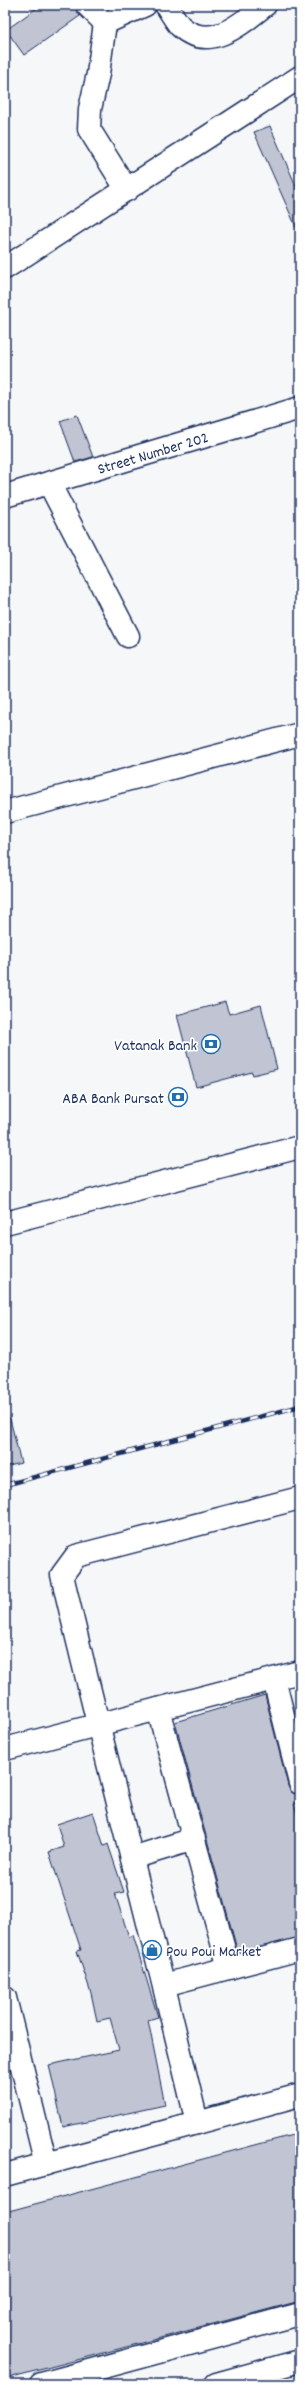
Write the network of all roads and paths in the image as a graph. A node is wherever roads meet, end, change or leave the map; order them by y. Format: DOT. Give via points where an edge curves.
graph roads {
  1 [pos="87,5"];
  2 [pos="145,5"];
  3 [pos="166,5"];
  4 [pos="265,5"];
  5 [pos="105,23"];
  6 [pos="298,81"];
  7 [pos="127,190"];
  8 [pos="5,268"];
  9 [pos="300,408"];
  10 [pos="49,483"];
  11 [pos="5,496"];
  12 [pos="128,636"];
  13 [pos="300,734"];
  14 [pos="5,812"];
  15 [pos="300,1147"];
  16 [pos="5,1223"];
  17 [pos="300,1498"];
  18 [pos="300,1672"];
  19 [pos="274,1679"];
  20 [pos="158,1709"];
  21 [pos="97,1725"];
  22 [pos="5,1749"];
  23 [pos="300,1783"];
  24 [pos="194,1839"];
  25 [pos="132,1858"];
  26 [pos="300,1949"];
  27 [pos="229,1968"];
  28 [pos="164,1985"];
  29 [pos="5,1998"];
  30 [pos="300,2095"];
  31 [pos="197,2123"];
  32 [pos="46,2164"];
  33 [pos="5,2175"];
  34 [pos="300,2314"];
  35 [pos="300,2361"];
  36 [pos="41,2384"];
  37 [pos="216,2384"];
  1 -- 5 [label="street"];
  2 -- 5 [label="street"];
  3 -- 4 [label="street" via="180,26 198,37 222,35"];
  5 -- 7 [label="street" via="89,129"];
  6 -- 7 [label="street"];
  7 -- 8 [label="street"];
  9 -- 10 [label="street, Street Number 202"];
  10 -- 11 [label="street, Street Number 202"];
  10 -- 12 [label="street"];
  13 -- 14 [label="street"];
  15 -- 16 [label="street"];
  17 -- 21 [label="street" via="76,1556 72,1560 62,1575"];
  18 -- 19 [label="street"];
  19 -- 20 [label="street"];
  19 -- 23 [label="street"];
  20 -- 21 [label="street"];
  20 -- 24 [label="street"];
  21 -- 22 [label="street"];
  21 -- 25 [label="street"];
  24 -- 25 [label="street"];
  24 -- 27 [label="street"];
  25 -- 28 [label="street"];
  26 -- 27 [label="street"];
  27 -- 28 [label="street"];
  28 -- 31 [label="street"];
  29 -- 32 [label="street"];
  30 -- 31 [label="street"];
  31 -- 32 [label="street"];
  32 -- 33 [label="street"];
  34 -- 36 [label="street"];
  35 -- 37 [label="street"];
}
